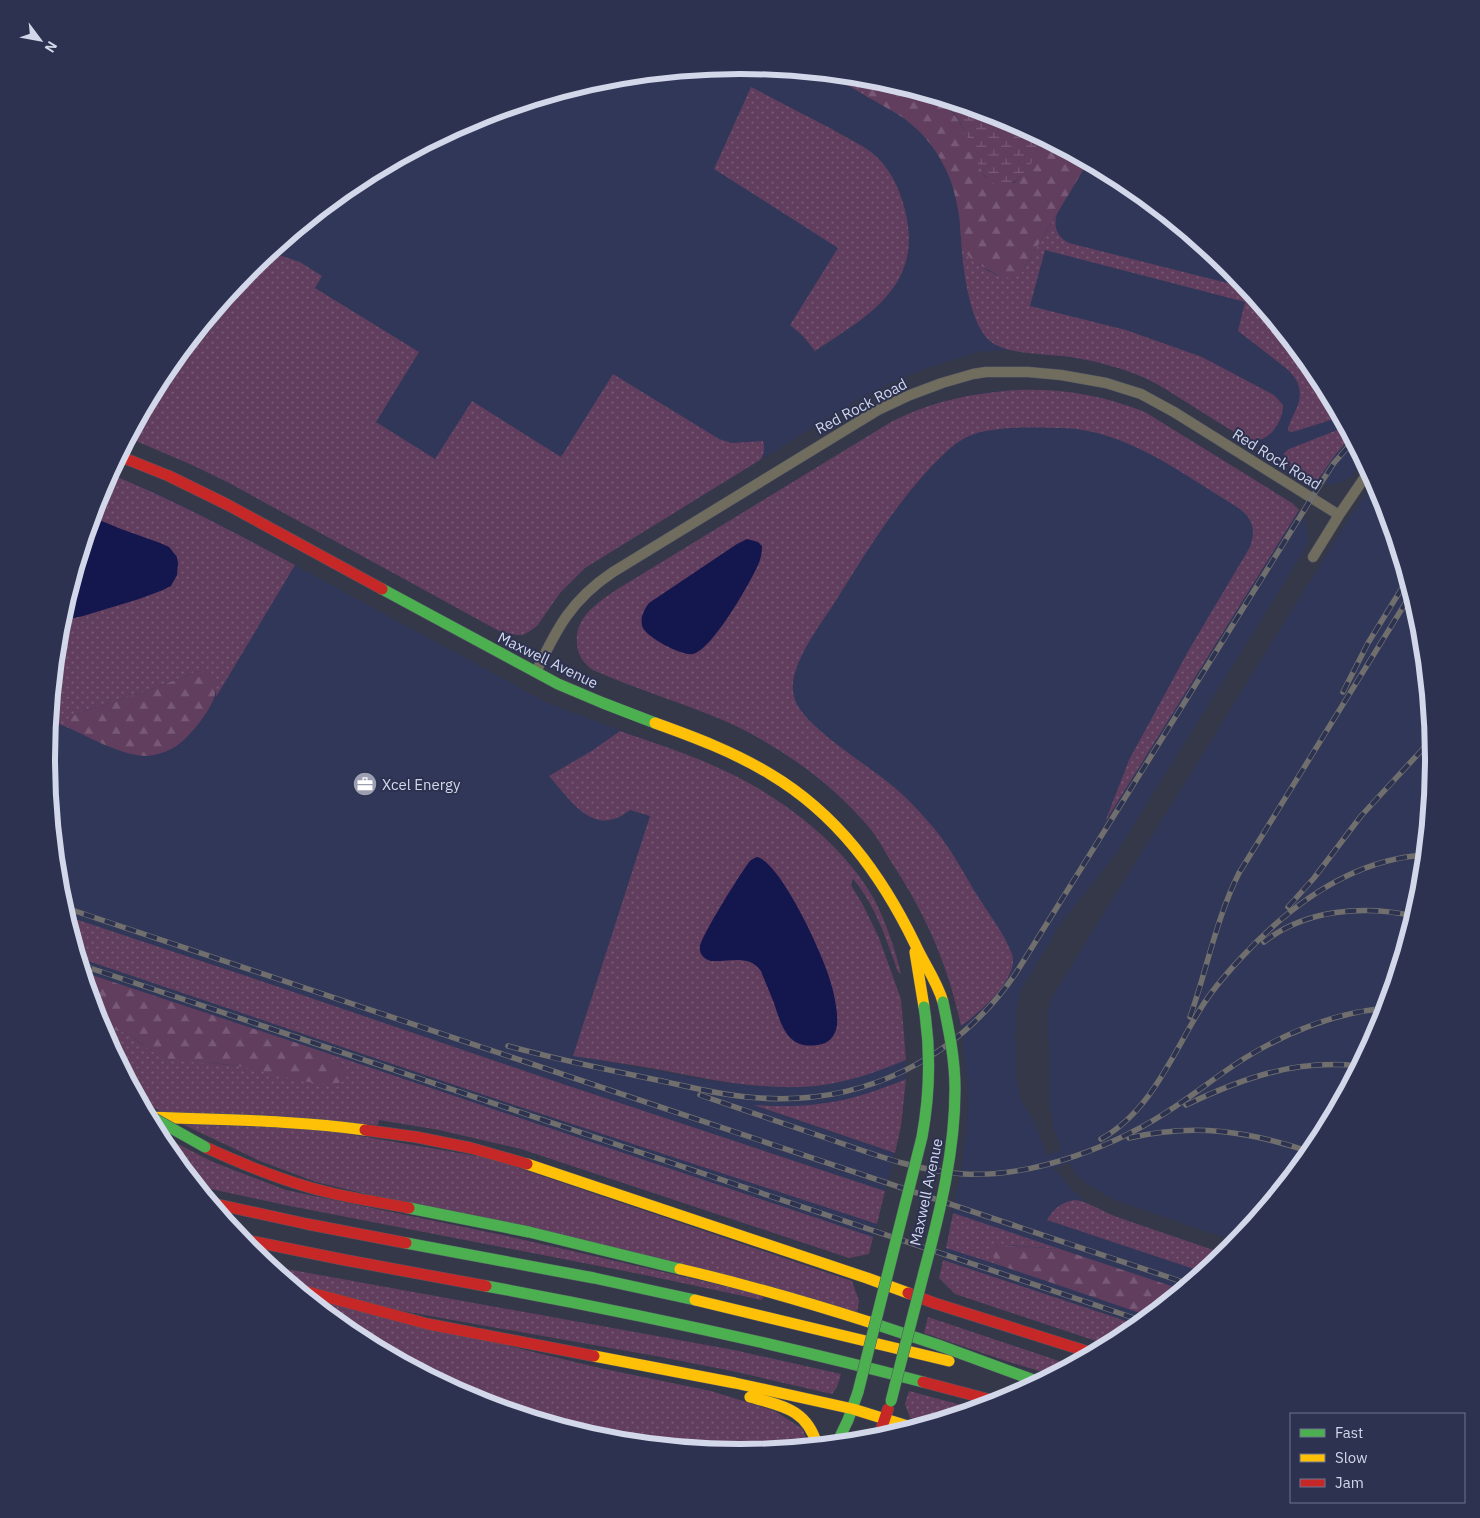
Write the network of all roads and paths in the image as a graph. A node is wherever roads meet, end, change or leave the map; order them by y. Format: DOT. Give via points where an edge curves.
graph roads {
  1 [pos="125,458"];
  2 [pos="1364,479"];
  3 [pos="1339,515"];
  4 [pos="1313,557"];
  5 [pos="536,672"];
  6 [pos="914,943"];
  7 [pos="156,1116"];
  8 [pos="160,1122"];
  9 [pos="220,1205"];
  10 [pos="255,1242"];
  11 [pos="886,1284"];
  12 [pos="312,1293"];
  13 [pos="918,1297"];
  14 [pos="1083,1351"];
  15 [pos="663,1369"];
  16 [pos="1030,1379"];
  17 [pos="1024,1382"];
  18 [pos="985,1398"];
  19 [pos="853,1409"];
  20 [pos="886,1419"];
  21 [pos="903,1424"];
  22 [pos="882,1429"];
  23 [pos="840,1436"];
  24 [pos="816,1439"];
  1 -- 5 [label="main road, Maxwell Avenue" via="228,505"];
  2 -- 3 [label="street"];
  3 -- 4 [label="street"];
  3 -- 5 [label="street, Red Rock Road" via="1141,394 1106,383 1061,375 998,371 974,374 926,389 878,410 613,572 594,585 570,610"];
  5 -- 6 [label="main road, Maxwell Avenue" via="582,695 727,752 755,765 790,788 820,811 857,849 893,900"];
  6 -- 11 [label="main road, Maxwell Avenue, bridge" via="930,1060 929,1098"];
  6 -- 13 [label="main road, Maxwell Avenue, bridge" via="940,989 955,1078 953,1136 946,1182"];
  7 -- 11 [label="main road" via="331,1126 471,1148 539,1167"];
  8 -- 16 [label="main road, bridge" via="205,1147 293,1183 529,1232 771,1292 938,1345"];
  9 -- 17 [label="main road" via="696,1300 839,1333"];
  10 -- 18 [label="main road" via="658,1319 824,1356"];
  11 -- 13 [label="main road"];
  11 -- 19 [label="main road, Maxwell Avenue, bridge"];
  12 -- 15 [label="main road" via="420,1322"];
  13 -- 14 [label="main road"];
  13 -- 20 [label="main road, Maxwell Avenue, bridge"];
  15 -- 19 [label="main road"];
  15 -- 24 [label="main road" via="794,1412 809,1424"];
  19 -- 20 [label="main road"];
  19 -- 23 [label="main road, Maxwell Avenue"];
  20 -- 21 [label="main road"];
  20 -- 22 [label="main road, Maxwell Avenue"];
}
